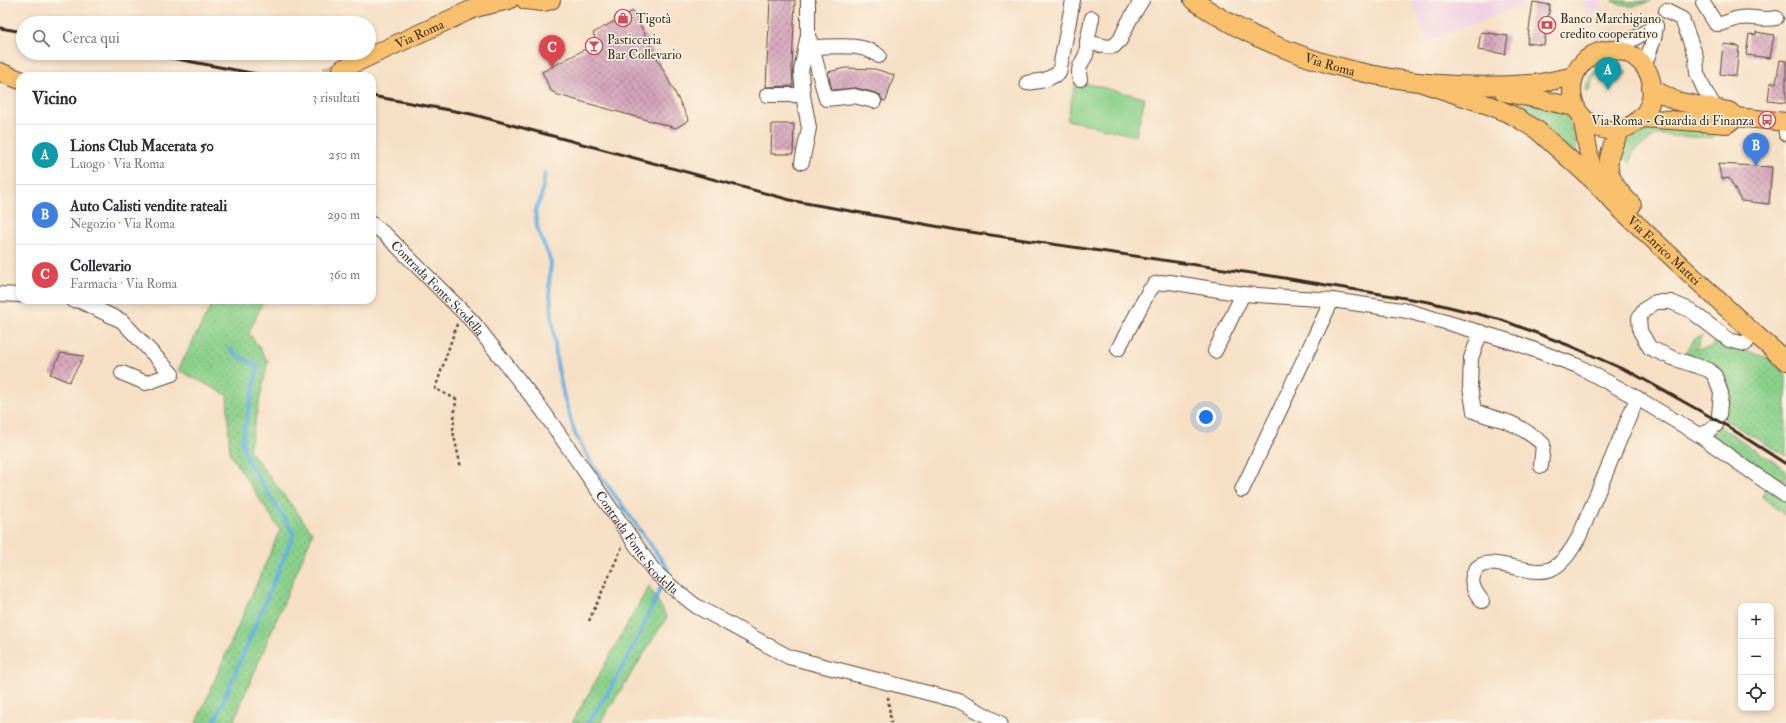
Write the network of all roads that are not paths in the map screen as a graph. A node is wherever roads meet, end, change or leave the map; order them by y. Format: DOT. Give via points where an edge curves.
graph roads {
  1 [pos="509,0"];
  2 [pos="808,0"];
  3 [pos="1073,0"];
  4 [pos="1142,0"];
  5 [pos="1193,0"];
  6 [pos="481,4"];
  7 [pos="1703,4"];
  8 [pos="1666,11"];
  9 [pos="1092,18"];
  10 [pos="1776,18"];
  11 [pos="810,42"];
  12 [pos="1087,42"];
  13 [pos="1614,50"];
  14 [pos="376,54"];
  15 [pos="879,56"];
  16 [pos="363,60"];
  17 [pos="1644,67"];
  18 [pos="342,70"];
  19 [pos="0,72"];
  20 [pos="1574,76"];
  21 [pos="16,78"];
  22 [pos="1080,79"];
  23 [pos="1027,83"];
  24 [pos="1422,83"];
  25 [pos="1479,87"];
  26 [pos="1651,88"];
  27 [pos="767,95"];
  28 [pos="803,95"];
  29 [pos="874,101"];
  30 [pos="1716,109"];
  31 [pos="1579,112"];
  32 [pos="1736,117"];
  33 [pos="1640,118"];
  34 [pos="1786,126"];
  35 [pos="1622,129"];
  36 [pos="802,162"];
  37 [pos="1594,181"];
  38 [pos="376,227"];
  39 [pos="0,294"];
  40 [pos="1243,294"];
  41 [pos="16,295"];
  42 [pos="1332,300"];
  43 [pos="86,304"];
  44 [pos="1481,332"];
  45 [pos="1754,333"];
  46 [pos="1118,349"];
  47 [pos="1786,349"];
  48 [pos="1215,351"];
  49 [pos="1786,360"];
  50 [pos="122,373"];
  51 [pos="1637,398"];
  52 [pos="1699,435"];
  53 [pos="1541,466"];
  54 [pos="1242,490"];
  55 [pos="1786,496"];
  56 [pos="1482,601"];
  57 [pos="1000,723"];
  1 -- 6 [label="main road, Via Roma"];
  2 -- 11 [label="street"];
  3 -- 23 [label="street" via="1059,73 1045,80"];
  4 -- 12 [label="street" via="1120,40 1114,46"];
  5 -- 24 [label="main road, Via Roma" via="1219,18 1298,54 1384,77"];
  6 -- 14 [label="main road, Via Roma"];
  7 -- 10 [label="street" via="1716,24 1721,25 1738,18"];
  8 -- 30 [label="street" via="1682,19 1696,57 1697,73"];
  9 -- 12 [label="street"];
  11 -- 15 [label="street" via="861,48 873,51"];
  11 -- 28 [label="street" via="802,72"];
  11 -- 29 [label="street" via="826,99 854,96"];
  12 -- 22 [label="street" via="1086,54 1079,66"];
  13 -- 17 [label="main road" via="1631,55"];
  13 -- 17 [label="street" via="1656,26"];
  13 -- 20 [label="main road" via="1590,56"];
  16 -- 18 [label="main road, Via Roma"];
  17 -- 26 [label="main road"];
  19 -- 21 [label="main road"];
  20 -- 25 [label="main road, Via Roma" via="1531,84"];
  20 -- 31 [label="main road" via="1572,92"];
  24 -- 25 [label="main road, Via Roma"];
  24 -- 37 [label="main road, Via Enrico Mattei" via="1491,106 1512,116 1536,130"];
  25 -- 31 [label="main road, Via Roma"];
  26 -- 30 [label="main road" via="1676,101"];
  26 -- 33 [label="main road" via="1649,104"];
  27 -- 28 [label="street"];
  28 -- 36 [label="street" via="809,128"];
  30 -- 32 [label="main road" via="1729,111"];
  31 -- 35 [label="main road, Via Roma" via="1598,128"];
  31 -- 37 [label="main road"];
  32 -- 33 [label="main road" via="1727,124"];
  32 -- 34 [label="main road"];
  33 -- 35 [label="main road"];
  35 -- 47 [label="main road, Via Enrico Mattei" via="1612,143 1608,159 1610,173 1616,186"];
  37 -- 45 [label="main road, Via Enrico Mattei" via="1616,205"];
  38 -- 57 [label="street, Contrada Fonte Scodella" via="472,322 543,411 654,570 673,588 696,606 789,657 959,701"];
  39 -- 41 [label="street"];
  40 -- 42 [label="street"];
  40 -- 46 [label="street" via="1170,282 1155,284"];
  40 -- 48 [label="street"];
  42 -- 44 [label="street" via="1408,311"];
  42 -- 54 [label="street"];
  43 -- 50 [label="street" via="122,321 172,374 146,383"];
  44 -- 51 [label="street" via="1578,366"];
  44 -- 53 [label="street" via="1471,358 1470,387 1474,411 1525,430 1543,444"];
  45 -- 49 [label="main road, Via Enrico Mattei"];
  45 -- 52 [label="street" via="1745,344 1729,340 1690,310 1671,302 1656,302 1645,309 1639,318 1640,331 1650,348 1709,370 1715,376 1721,393 1718,420 1707,432"];
  51 -- 52 [label="street"];
  51 -- 56 [label="street" via="1579,538 1568,556 1551,569 1538,572 1483,563 1473,574 1474,590"];
  52 -- 55 [label="street"];
}
